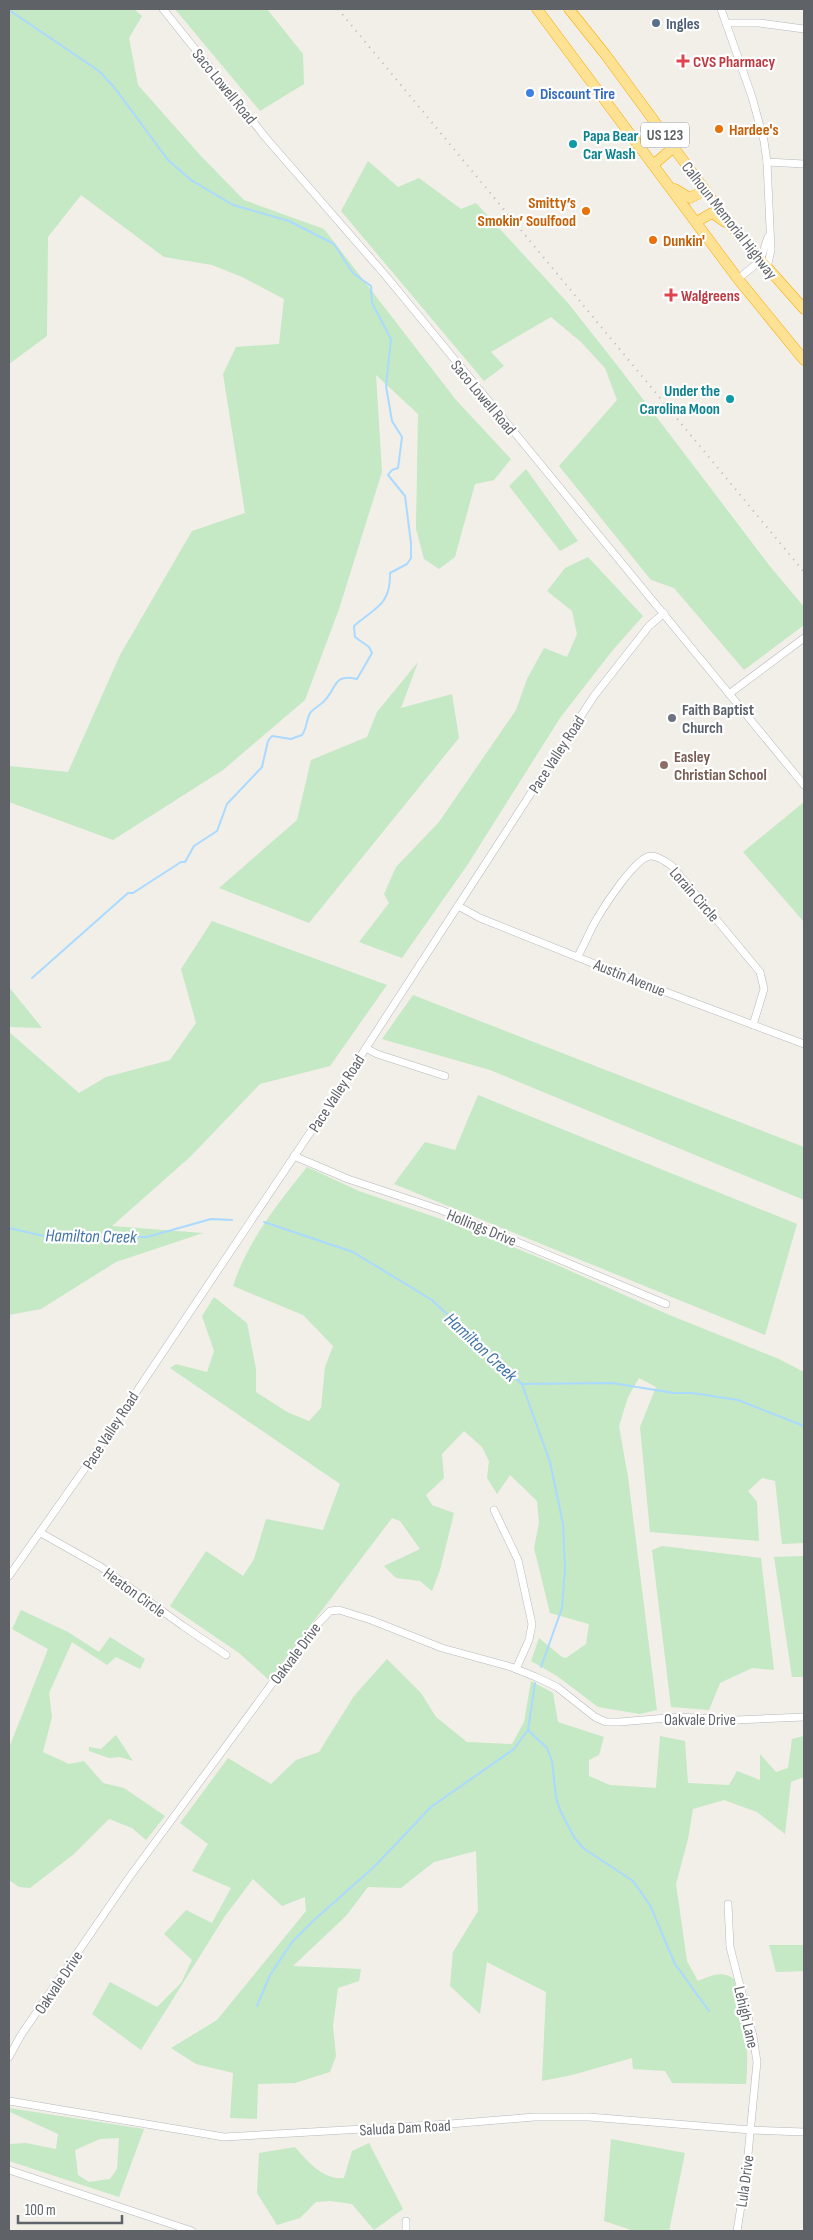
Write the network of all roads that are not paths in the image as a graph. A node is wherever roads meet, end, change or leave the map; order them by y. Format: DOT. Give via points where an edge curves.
graph roads {
  1 [pos="163,9"];
  2 [pos="537,9"];
  3 [pos="569,9"];
  4 [pos="721,9"];
  5 [pos="726,23"];
  6 [pos="804,29"];
  7 [pos="674,147"];
  8 [pos="767,162"];
  9 [pos="804,164"];
  10 [pos="653,165"];
  11 [pos="666,182"];
  12 [pos="705,190"];
  13 [pos="696,222"];
  14 [pos="730,224"];
  15 [pos="763,265"];
  16 [pos="738,279"];
  17 [pos="804,309"];
  18 [pos="804,360"];
  19 [pos="664,613"];
  20 [pos="804,638"];
  21 [pos="729,694"];
  22 [pos="804,786"];
  23 [pos="458,906"];
  24 [pos="578,956"];
  25 [pos="753,1025"];
  26 [pos="804,1044"];
  27 [pos="366,1048"];
  28 [pos="445,1076"];
  29 [pos="294,1156"];
  30 [pos="666,1304"];
  31 [pos="494,1510"];
  32 [pos="41,1534"];
  33 [pos="9,1576"];
  34 [pos="226,1655"];
  35 [pos="516,1669"];
  36 [pos="804,1717"];
  37 [pos="728,1904"];
  38 [pos="9,2057"];
  39 [pos="9,2101"];
  40 [pos="751,2130"];
  41 [pos="804,2132"];
  42 [pos="9,2170"];
  43 [pos="406,2221"];
  44 [pos="192,2231"];
  45 [pos="406,2231"];
  46 [pos="737,2231"];
  1 -- 19 [label="street, Saco Lowell Road" via="266,138 386,276"];
  2 -- 10 [label="highway, Calhoun Memorial Highway / US 123"];
  3 -- 7 [label="highway, Calhoun Memorial Highway / US 123"];
  4 -- 5 [label="street"];
  5 -- 6 [label="street" via="759,23"];
  5 -- 8 [label="street" via="752,97"];
  7 -- 10 [label="highway"];
  7 -- 12 [label="highway, Calhoun Memorial Highway / US 123"];
  8 -- 9 [label="street"];
  8 -- 15 [label="street" via="771,250"];
  10 -- 11 [label="highway, Calhoun Memorial Highway / US 123"];
  11 -- 12 [label="highway" via="690,198"];
  11 -- 13 [label="highway, Calhoun Memorial Highway / US 123"];
  12 -- 14 [label="highway, Calhoun Memorial Highway / US 123"];
  13 -- 14 [label="highway" via="712,213"];
  13 -- 16 [label="highway, Calhoun Memorial Highway / US 123"];
  14 -- 15 [label="highway, Calhoun Memorial Highway / US 123"];
  15 -- 16 [label="street"];
  15 -- 17 [label="highway, Calhoun Memorial Highway / US 123"];
  16 -- 18 [label="highway, Calhoun Memorial Highway / US 123"];
  19 -- 21 [label="street, Saco Lowell Road"];
  19 -- 23 [label="street, Pace Valley Road" via="649,626 594,696"];
  20 -- 21 [label="street"];
  21 -- 22 [label="street, Saco Lowell Road"];
  23 -- 24 [label="street, Austin Avenue" via="480,918"];
  23 -- 27 [label="street, Pace Valley Road"];
  24 -- 25 [label="street, Austin Avenue"];
  24 -- 25 [label="street, Lorain Circle" via="596,920 633,868 651,856 660,858 672,866 760,972 764,989"];
  25 -- 26 [label="street, Austin Avenue"];
  27 -- 28 [label="street"];
  27 -- 29 [label="street, Pace Valley Road"];
  29 -- 30 [label="street, Hollings Drive" via="348,1179 441,1210"];
  29 -- 32 [label="street, Pace Valley Road"];
  31 -- 35 [label="street" via="518,1560 532,1624 529,1640"];
  32 -- 33 [label="street, Pace Valley Road"];
  32 -- 34 [label="street, Heaton Circle" via="101,1567"];
  35 -- 36 [label="street, Oakvale Drive" via="557,1687 606,1722 679,1717 736,1720"];
  35 -- 38 [label="street, Oakvale Drive" via="442,1648 339,1610 330,1611 310,1632 128,1879"];
  37 -- 40 [label="street, Lehigh Lane" via="730,1947 754,2036 757,2062"];
  39 -- 40 [label="street, Saluda Dam Road" via="224,2136 552,2117 602,2117"];
  40 -- 41 [label="street, Saluda Dam Road"];
  40 -- 46 [label="street, Lula Drive"];
  42 -- 44 [label="street"];
  43 -- 45 [label="street"];
}
